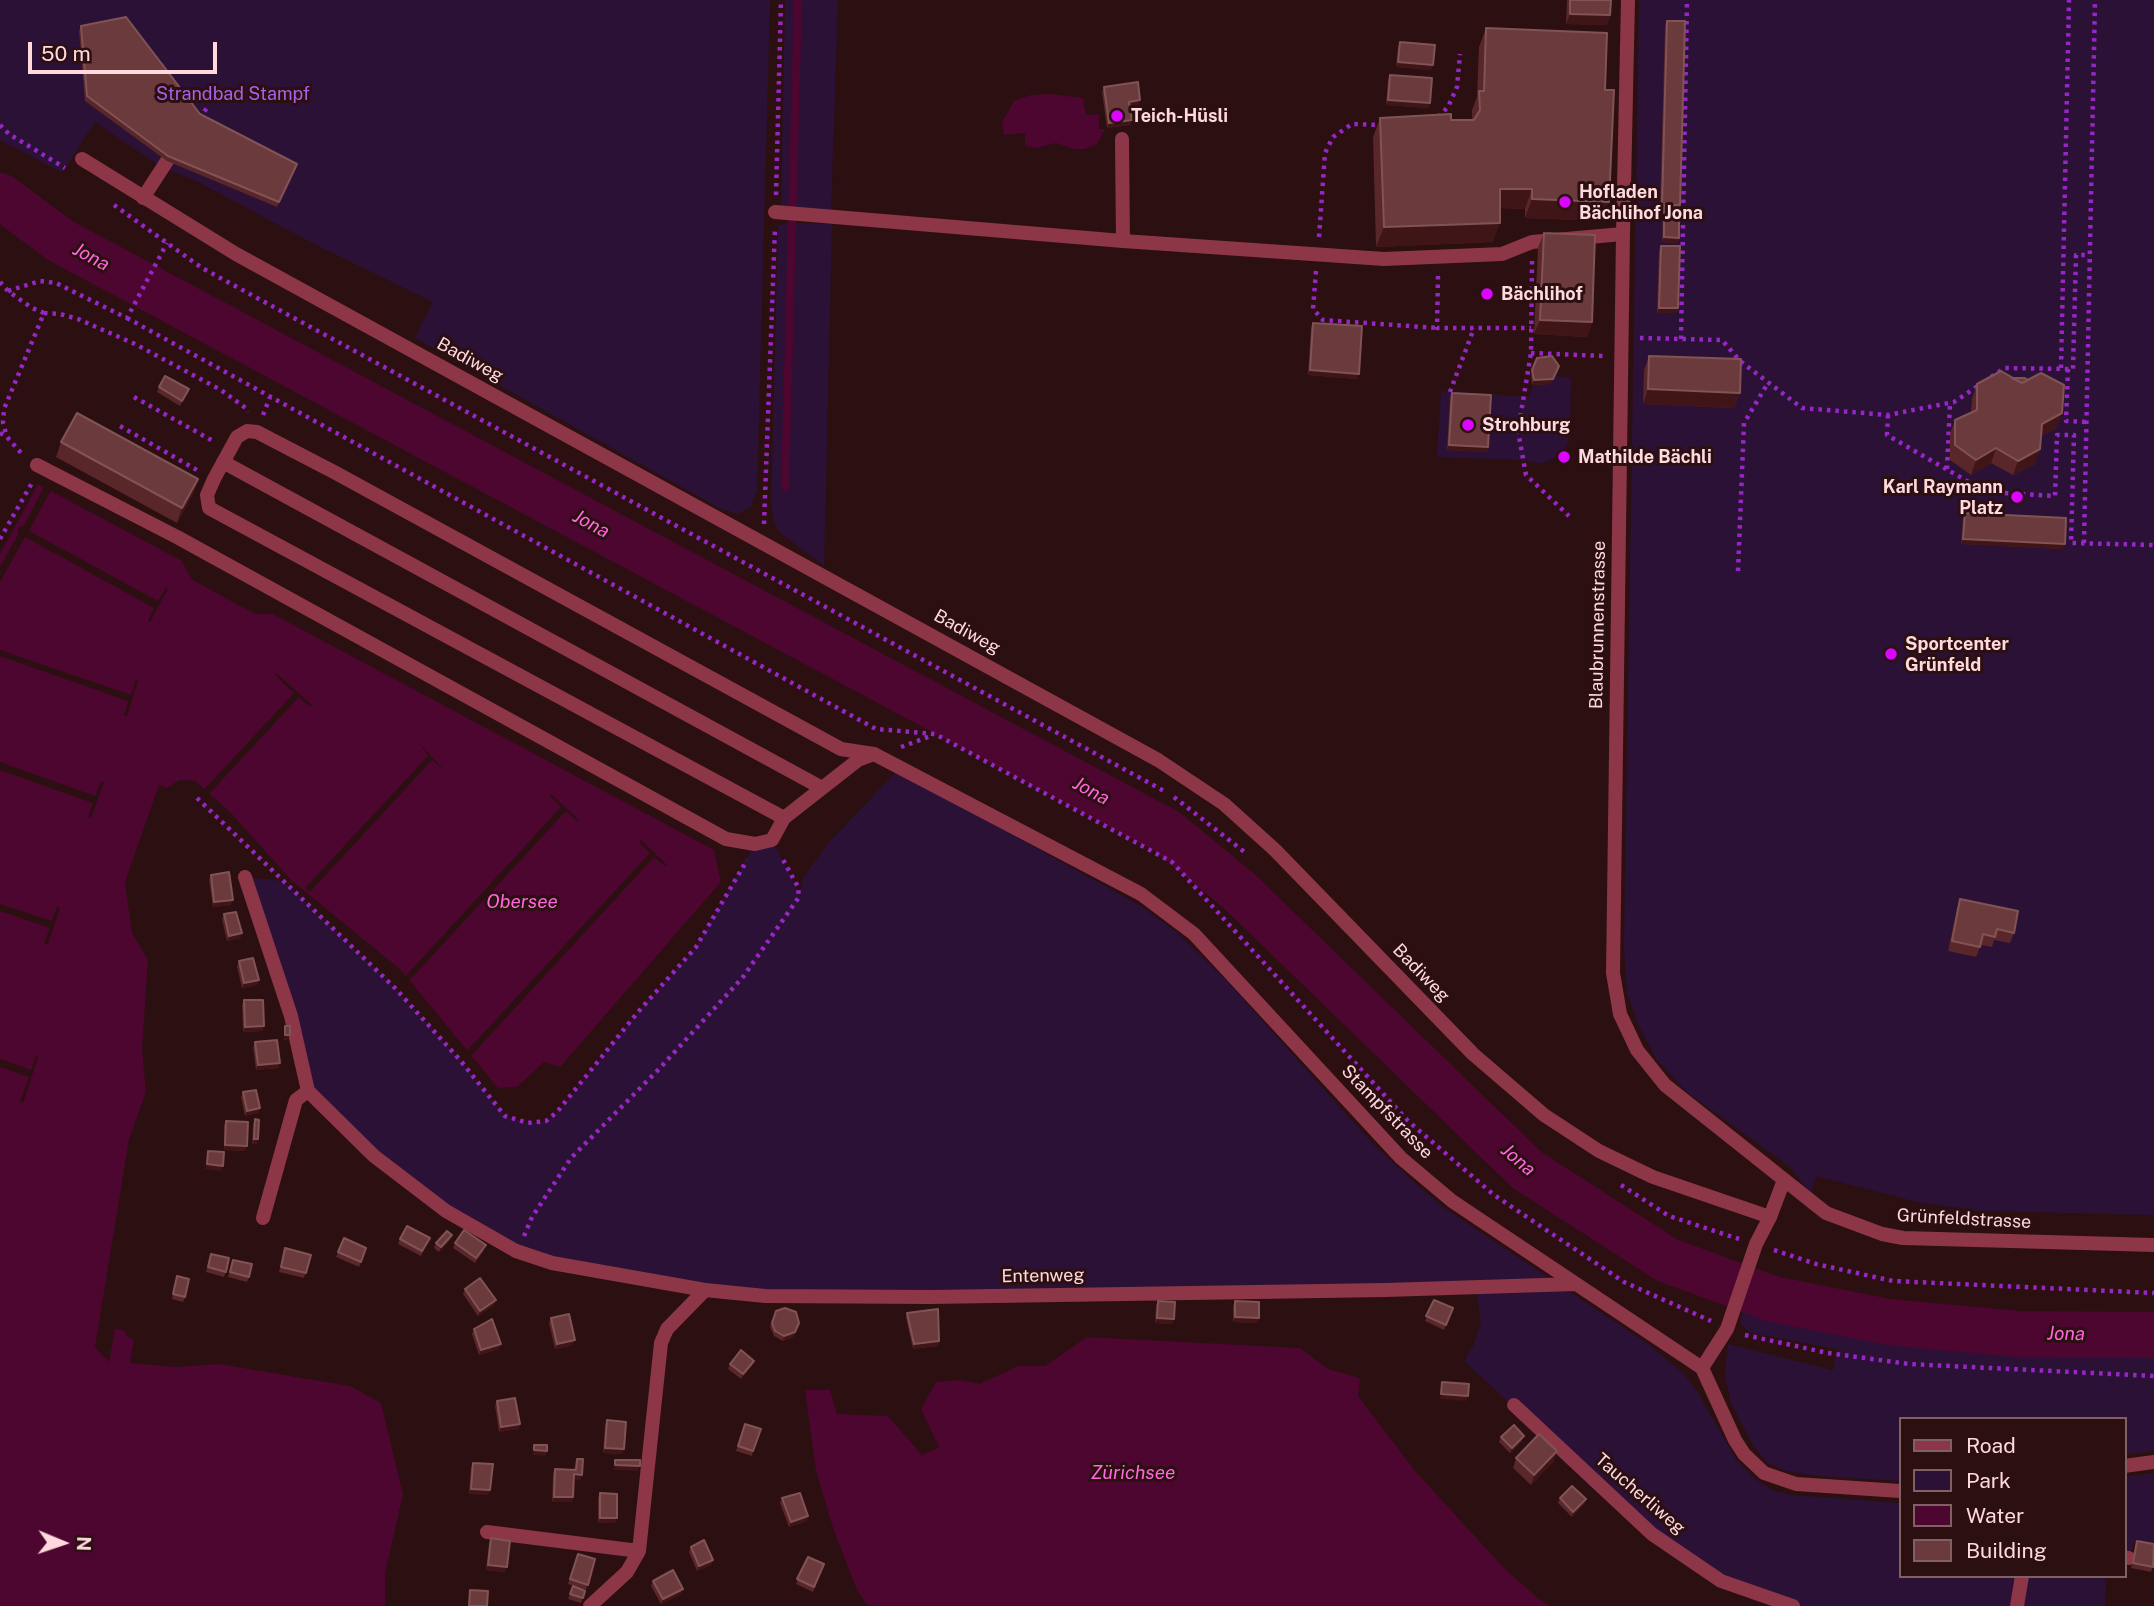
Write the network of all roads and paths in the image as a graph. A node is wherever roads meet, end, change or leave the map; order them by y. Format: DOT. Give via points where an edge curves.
graph roads {
  1 [pos="781,0"];
  2 [pos="1628,0"];
  3 [pos="1687,0"];
  4 [pos="2069,0"];
  5 [pos="2095,0"];
  6 [pos="1460,54"];
  7 [pos="207,107"];
  8 [pos="198,119"];
  9 [pos="1429,121"];
  10 [pos="0,125"];
  11 [pos="1386,125"];
  12 [pos="1122,139"];
  13 [pos="82,159"];
  14 [pos="167,161"];
  15 [pos="65,168"];
  16 [pos="143,198"];
  17 [pos="779,213"];
  18 [pos="1623,234"];
  19 [pos="1123,241"];
  20 [pos="1532,242"];
  21 [pos="2089,255"];
  22 [pos="1318,256"];
  23 [pos="1438,257"];
  24 [pos="0,282"];
  25 [pos="8,291"];
  26 [pos="44,313"];
  27 [pos="127,318"];
  28 [pos="1437,328"];
  29 [pos="1474,328"];
  30 [pos="1531,328"];
  31 [pos="1622,338"];
  32 [pos="1681,339"];
  33 [pos="1531,353"];
  34 [pos="1621,356"];
  35 [pos="2061,368"];
  36 [pos="2068,369"];
  37 [pos="1768,383"];
  38 [pos="1450,392"];
  39 [pos="134,397"];
  40 [pos="1950,403"];
  41 [pos="247,409"];
  42 [pos="1888,415"];
  43 [pos="2086,422"];
  44 [pos="120,426"];
  45 [pos="0,433"];
  46 [pos="7,437"];
  47 [pos="226,456"];
  48 [pos="37,465"];
  49 [pos="1947,469"];
  50 [pos="214,479"];
  51 [pos="1569,516"];
  52 [pos="0,538"];
  53 [pos="764,543"];
  54 [pos="2084,543"];
  55 [pos="2154,545"];
  56 [pos="1738,571"];
  57 [pos="935,734"];
  58 [pos="908,743"];
  59 [pos="874,754"];
  60 [pos="822,788"];
  61 [pos="197,798"];
  62 [pos="784,818"];
  63 [pos="772,840"];
  64 [pos="755,844"];
  65 [pos="1257,862"];
  66 [pos="245,877"];
  67 [pos="308,1091"];
  68 [pos="1784,1180"];
  69 [pos="1613,1181"];
  70 [pos="1770,1217"];
  71 [pos="263,1218"];
  72 [pos="2154,1245"];
  73 [pos="1755,1248"];
  74 [pos="516,1251"];
  75 [pos="1575,1284"];
  76 [pos="705,1290"];
  77 [pos="2154,1293"];
  78 [pos="1727,1329"];
  79 [pos="1702,1368"];
  80 [pos="2154,1377"];
  81 [pos="1514,1405"];
  82 [pos="2154,1462"];
  83 [pos="2126,1466"];
  84 [pos="1898,1491"];
  85 [pos="487,1532"];
  86 [pos="639,1551"];
  87 [pos="2022,1578"];
  88 [pos="590,1606"];
  89 [pos="1793,1606"];
  90 [pos="2017,1606"];
  1 -- 17 [label="path"];
  2 -- 18 [label="street, Blaubrunnenstrasse"];
  3 -- 32 [label="path"];
  4 -- 35 [label="path"];
  5 -- 21 [label="path"];
  6 -- 9 [label="path" via="1457,87 1448,107"];
  7 -- 8 [label="path"];
  10 -- 15 [label="path"];
  11 -- 22 [label="path" via="1352,124 1333,137 1325,153"];
  12 -- 19 [label="street"];
  13 -- 16 [label="street, Badiweg"];
  14 -- 16 [label="street"];
  16 -- 53 [label="street, Badiweg" via="236,254"];
  17 -- 19 [label="street"];
  17 -- 53 [label="path"];
  18 -- 20 [label="street"];
  18 -- 31 [label="street, Blaubrunnenstrasse"];
  19 -- 22 [label="street"];
  20 -- 23 [label="street" via="1502,254"];
  20 -- 30 [label="path"];
  21 -- 36 [label="path" via="2076,255 2073,369"];
  21 -- 43 [label="path"];
  22 -- 23 [label="street"];
  22 -- 28 [label="path" via="1313,309 1323,320"];
  23 -- 28 [label="path"];
  24 -- 25 [label="path"];
  25 -- 26 [label="path"];
  25 -- 27 [label="path" via="40,281 56,283"];
  26 -- 41 [label="path" via="78,319 135,344"];
  26 -- 46 [label="path" via="4,410"];
  27 -- 57 [label="path" via="876,729"];
  27 -- 65 [label="path" via="167,243 215,275 1170,794"];
  28 -- 29 [label="path"];
  29 -- 30 [label="path"];
  29 -- 38 [label="path"];
  30 -- 33 [label="path"];
  31 -- 32 [label="path"];
  31 -- 34 [label="street, Blaubrunnenstrasse"];
  32 -- 37 [label="path" via="1722,341"];
  33 -- 34 [label="path"];
  33 -- 51 [label="path" via="1518,431 1526,475"];
  34 -- 68 [label="street, Blaubrunnenstrasse" via="1613,973 1619,1014 1637,1050 1665,1085"];
  35 -- 36 [label="path"];
  35 -- 40 [label="path" via="2005,368"];
  36 -- 43 [label="path" via="2066,421"];
  37 -- 42 [label="path" via="1802,408"];
  37 -- 56 [label="path" via="1744,424"];
  39 -- 47 [label="path"];
  40 -- 42 [label="path"];
  40 -- 49 [label="path"];
  42 -- 49 [label="path" via="1887,435"];
  43 -- 54 [label="path"];
  44 -- 50 [label="path"];
  45 -- 46 [label="path"];
  46 -- 48 [label="path"];
  47 -- 50 [label="street"];
  47 -- 59 [label="street, Stampfstrasse" via="237,437 257,432 841,749"];
  47 -- 60 [label="street"];
  48 -- 52 [label="path" via="37,474"];
  48 -- 64 [label="street" via="190,544 726,839"];
  49 -- 54 [label="path" via="1986,492 2054,496 2057,435 2074,435 2071,543"];
  50 -- 62 [label="street" via="207,495 209,508"];
  53 -- 70 [label="street, Badiweg" via="1158,760 1224,804 1275,850 1473,1054 1544,1115 1599,1151 1653,1177"];
  54 -- 55 [label="path"];
  57 -- 58 [label="path"];
  57 -- 78 [label="path" via="1172,862 1408,1121 1494,1195 1624,1282"];
  59 -- 60 [label="street" via="858,760"];
  59 -- 75 [label="street, Stampfstrasse" via="1140,894 1194,934 1401,1158 1452,1201"];
  60 -- 62 [label="street"];
  61 -- 64 [label="path" via="395,988 505,1116 528,1123 546,1121 558,1112 696,947"];
  62 -- 63 [label="street"];
  63 -- 64 [label="street"];
  63 -- 74 [label="path" via="799,897 743,977 572,1158 532,1217"];
  66 -- 67 [label="street" via="291,1016"];
  67 -- 71 [label="street" via="296,1100"];
  67 -- 74 [label="street, Entenweg" via="374,1156 435,1203"];
  68 -- 70 [label="street"];
  68 -- 72 [label="street, Grünfeldstrasse" via="1826,1213 1903,1238"];
  69 -- 73 [label="path" via="1669,1216"];
  70 -- 73 [label="street"];
  73 -- 77 [label="path" via="1893,1281"];
  73 -- 78 [label="street"];
  74 -- 76 [label="street, Entenweg" via="552,1263"];
  75 -- 76 [label="street, Entenweg" via="930,1297 765,1296"];
  75 -- 79 [label="street, Stampfstrasse"];
  76 -- 86 [label="street" via="667,1329 661,1343"];
  78 -- 79 [label="street"];
  78 -- 80 [label="path" via="1828,1353 1909,1364"];
  79 -- 84 [label="street" via="1735,1440 1764,1473 1796,1484"];
  81 -- 89 [label="street, Taucherliweg" via="1652,1534 1721,1581"];
  82 -- 83 [label="street"];
  85 -- 86 [label="street"];
  86 -- 88 [label="street" via="626,1572"];
  87 -- 90 [label="street"];
}
